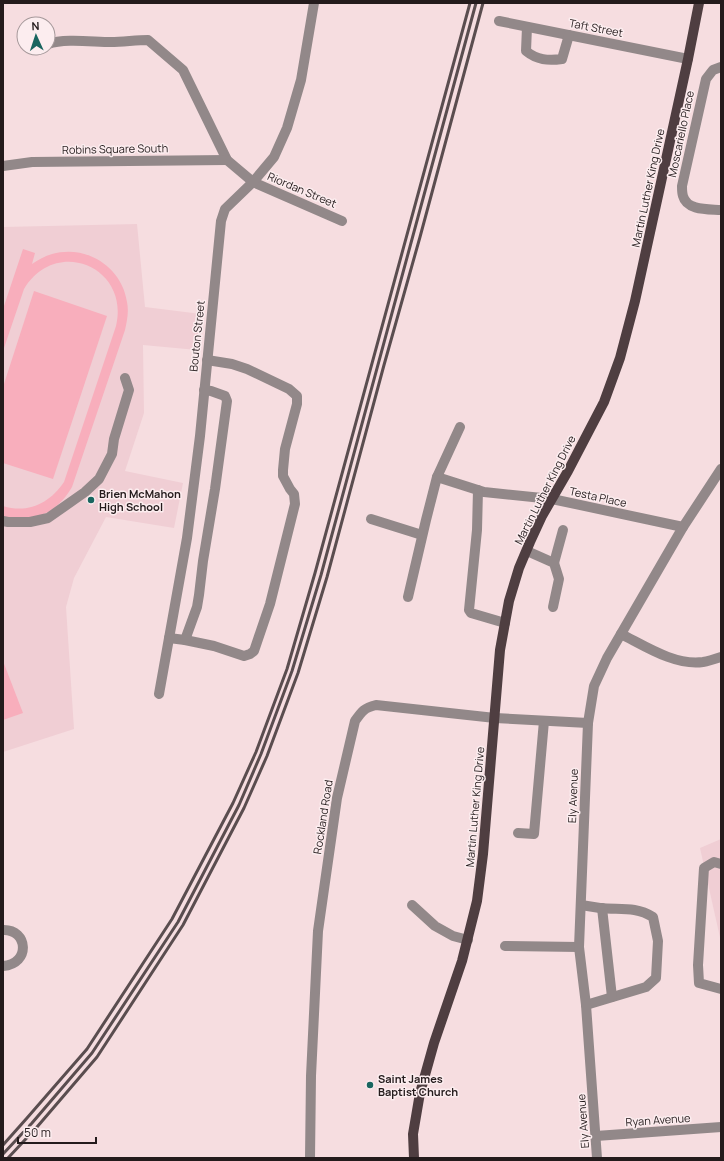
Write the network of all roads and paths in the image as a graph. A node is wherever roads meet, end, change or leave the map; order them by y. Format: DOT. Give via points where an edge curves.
graph roads {
  1 [pos="314,3"];
  2 [pos="699,3"];
  3 [pos="499,21"];
  4 [pos="527,27"];
  5 [pos="570,35"];
  6 [pos="56,42"];
  7 [pos="688,59"];
  8 [pos="721,67"];
  9 [pos="227,160"];
  10 [pos="3,166"];
  11 [pos="253,182"];
  12 [pos="721,210"];
  13 [pos="342,221"];
  14 [pos="207,360"];
  15 [pos="125,378"];
  16 [pos="204,390"];
  17 [pos="460,426"];
  18 [pos="721,469"];
  19 [pos="438,477"];
  20 [pos="478,490"];
  21 [pos="552,499"];
  22 [pos="371,519"];
  23 [pos="3,520"];
  24 [pos="683,526"];
  25 [pos="563,530"];
  26 [pos="422,536"];
  27 [pos="526,551"];
  28 [pos="554,563"];
  29 [pos="408,597"];
  30 [pos="553,607"];
  31 [pos="505,623"];
  32 [pos="622,634"];
  33 [pos="169,638"];
  34 [pos="185,640"];
  35 [pos="721,658"];
  36 [pos="160,694"];
  37 [pos="495,718"];
  38 [pos="544,721"];
  39 [pos="588,723"];
  40 [pos="518,833"];
  41 [pos="721,864"];
  42 [pos="412,905"];
  43 [pos="581,905"];
  44 [pos="602,908"];
  45 [pos="3,930"];
  46 [pos="468,940"];
  47 [pos="505,946"];
  48 [pos="580,947"];
  49 [pos="3,966"];
  50 [pos="721,988"];
  51 [pos="612,997"];
  52 [pos="586,1005"];
  53 [pos="721,1127"];
  54 [pos="596,1136"];
  55 [pos="310,1158"];
  56 [pos="414,1158"];
  57 [pos="597,1158"];
  1 -- 11 [label="street, Bouton Street" via="302,80 288,128 274,157"];
  2 -- 7 [label="main road, Martin Luther King Drive"];
  3 -- 4 [label="street, Taft Street"];
  4 -- 5 [label="street, Taft Street"];
  4 -- 5 [label="street" via="526,51 532,56 550,61 562,59"];
  5 -- 7 [label="street, Taft Street"];
  6 -- 9 [label="street" via="148,40 183,70"];
  7 -- 21 [label="main road, Martin Luther King Drive" via="620,358 604,402"];
  8 -- 12 [label="street, Moscariello Place" via="713,70 706,79 682,186 683,198 690,206"];
  9 -- 10 [label="street, Robins Square South" via="32,162"];
  9 -- 11 [label="street, Riordan Street"];
  11 -- 13 [label="street, Riordan Street"];
  11 -- 14 [label="street, Bouton Street" via="225,209 221,221"];
  14 -- 16 [label="street, Bouton Street"];
  14 -- 34 [label="street" via="247,369 289,389 297,396 283,470 294,494 295,504 270,604 254,651 244,656"];
  15 -- 23 [label="street" via="129,390 112,454 99,479 48,518 30,522"];
  16 -- 33 [label="street, Bouton Street" via="187,538"];
  16 -- 34 [label="street" via="225,396 227,401 197,607"];
  17 -- 19 [label="street"];
  18 -- 24 [label="street, Ely Avenue"];
  19 -- 20 [label="street, Testa Place"];
  19 -- 26 [label="street"];
  20 -- 21 [label="street, Testa Place"];
  20 -- 31 [label="street" via="469,610 471,613"];
  21 -- 24 [label="street, Testa Place"];
  21 -- 27 [label="main road, Martin Luther King Drive"];
  22 -- 26 [label="street"];
  24 -- 32 [label="street, Ely Avenue"];
  25 -- 28 [label="street"];
  26 -- 29 [label="street"];
  27 -- 28 [label="street"];
  27 -- 31 [label="main road, Martin Luther King Drive" via="509,601"];
  28 -- 30 [label="street" via="559,579"];
  31 -- 37 [label="main road, Martin Luther King Drive" via="500,650"];
  32 -- 35 [label="street" via="661,654 684,662 703,662"];
  32 -- 39 [label="street, Ely Avenue" via="594,686"];
  33 -- 34 [label="street"];
  33 -- 36 [label="street, Bouton Street"];
  37 -- 38 [label="street, Rockland Road"];
  37 -- 46 [label="main road, Martin Luther King Drive" via="483,854 477,902"];
  37 -- 55 [label="street, Rockland Road" via="376,705 362,711 355,721 337,798 318,931"];
  38 -- 39 [label="street, Rockland Road"];
  38 -- 40 [label="street" via="534,834"];
  39 -- 43 [label="street, Ely Avenue"];
  41 -- 50 [label="street" via="714,862 704,868 698,965 699,983"];
  42 -- 46 [label="street" via="435,926 453,936"];
  43 -- 44 [label="street"];
  43 -- 48 [label="street, Ely Avenue"];
  44 -- 51 [label="street"];
  44 -- 51 [label="street" via="645,912 653,917 658,941 656,978 652,983"];
  45 -- 49 [label="street" via="18,936 23,947 20,959 9,966"];
  46 -- 56 [label="main road, Martin Luther King Drive" via="420,1093 414,1134"];
  47 -- 48 [label="street"];
  48 -- 52 [label="street, Ely Avenue"];
  51 -- 52 [label="street"];
  52 -- 54 [label="street, Ely Avenue"];
  53 -- 54 [label="street, Ryan Avenue"];
  54 -- 57 [label="street, Ely Avenue"];
}
